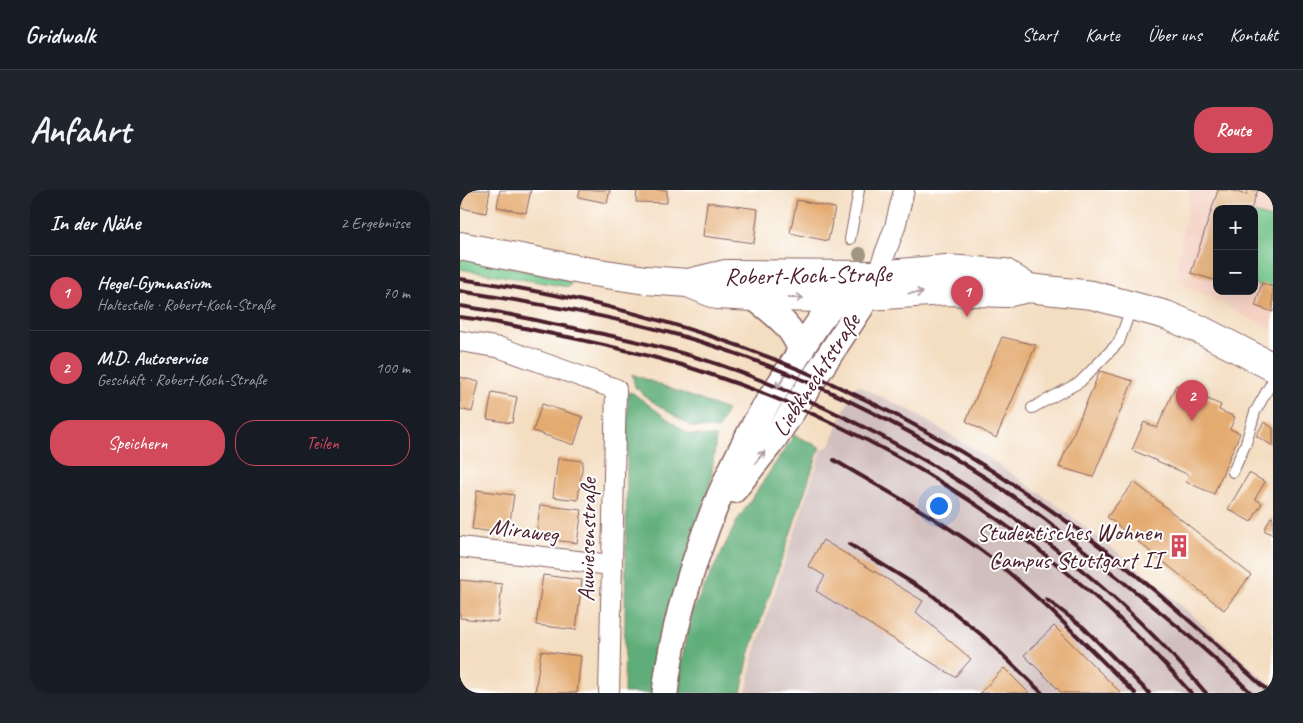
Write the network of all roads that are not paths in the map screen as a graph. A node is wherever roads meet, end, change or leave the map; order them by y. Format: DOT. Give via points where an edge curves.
graph roads {
  1 [pos="859,190"];
  2 [pos="904,190"];
  3 [pos="850,239"];
  4 [pos="460,246"];
  5 [pos="688,283"];
  6 [pos="872,286"];
  7 [pos="753,297"];
  8 [pos="838,298"];
  9 [pos="1132,305"];
  10 [pos="460,341"];
  11 [pos="800,351"];
  12 [pos="1273,367"];
  13 [pos="1273,380"];
  14 [pos="1032,408"];
  15 [pos="1234,472"];
  16 [pos="708,523"];
  17 [pos="460,547"];
  18 [pos="611,566"];
  19 [pos="609,693"];
  20 [pos="666,693"];
  1 -- 3 [label="lane"];
  2 -- 6 [label="street" via="895,227"];
  4 -- 5 [label="main road" via="586,271"];
  5 -- 6 [label="main road, Robert-Koch-Straße" via="725,274"];
  5 -- 7 [label="main road, Robert-Koch-Straße" via="717,295"];
  6 -- 8 [label="main road, Robert-Koch-Straße"];
  6 -- 9 [label="main road, Robert-Koch-Straße" via="1006,293 1028,288 1092,295"];
  16 -- 6 [label="street, Liebknechtstraße, one-way" via="774,440"];
  7 -- 8 [label="main road, Robert-Koch-Straße, one-way"];
  7 -- 11 [label="street" via="788,326"];
  8 -- 11 [label="street, Liebknechtstraße"];
  9 -- 12 [label="main road, Robert-Koch-Straße" via="1199,329"];
  9 -- 14 [label="lane" via="1119,342 1080,382"];
  10 -- 18 [label="street, Auwiesenstraße" via="501,348 616,389"];
  11 -- 16 [label="street, Liebknechtstraße, one-way" via="752,427"];
  13 -- 15 [label="lane" via="1255,412"];
  16 -- 20 [label="street, Liebknechtstraße" via="685,597 668,670"];
  17 -- 18 [label="street, Miraweg"];
  18 -- 19 [label="street, Auwiesenstraße"];
}
